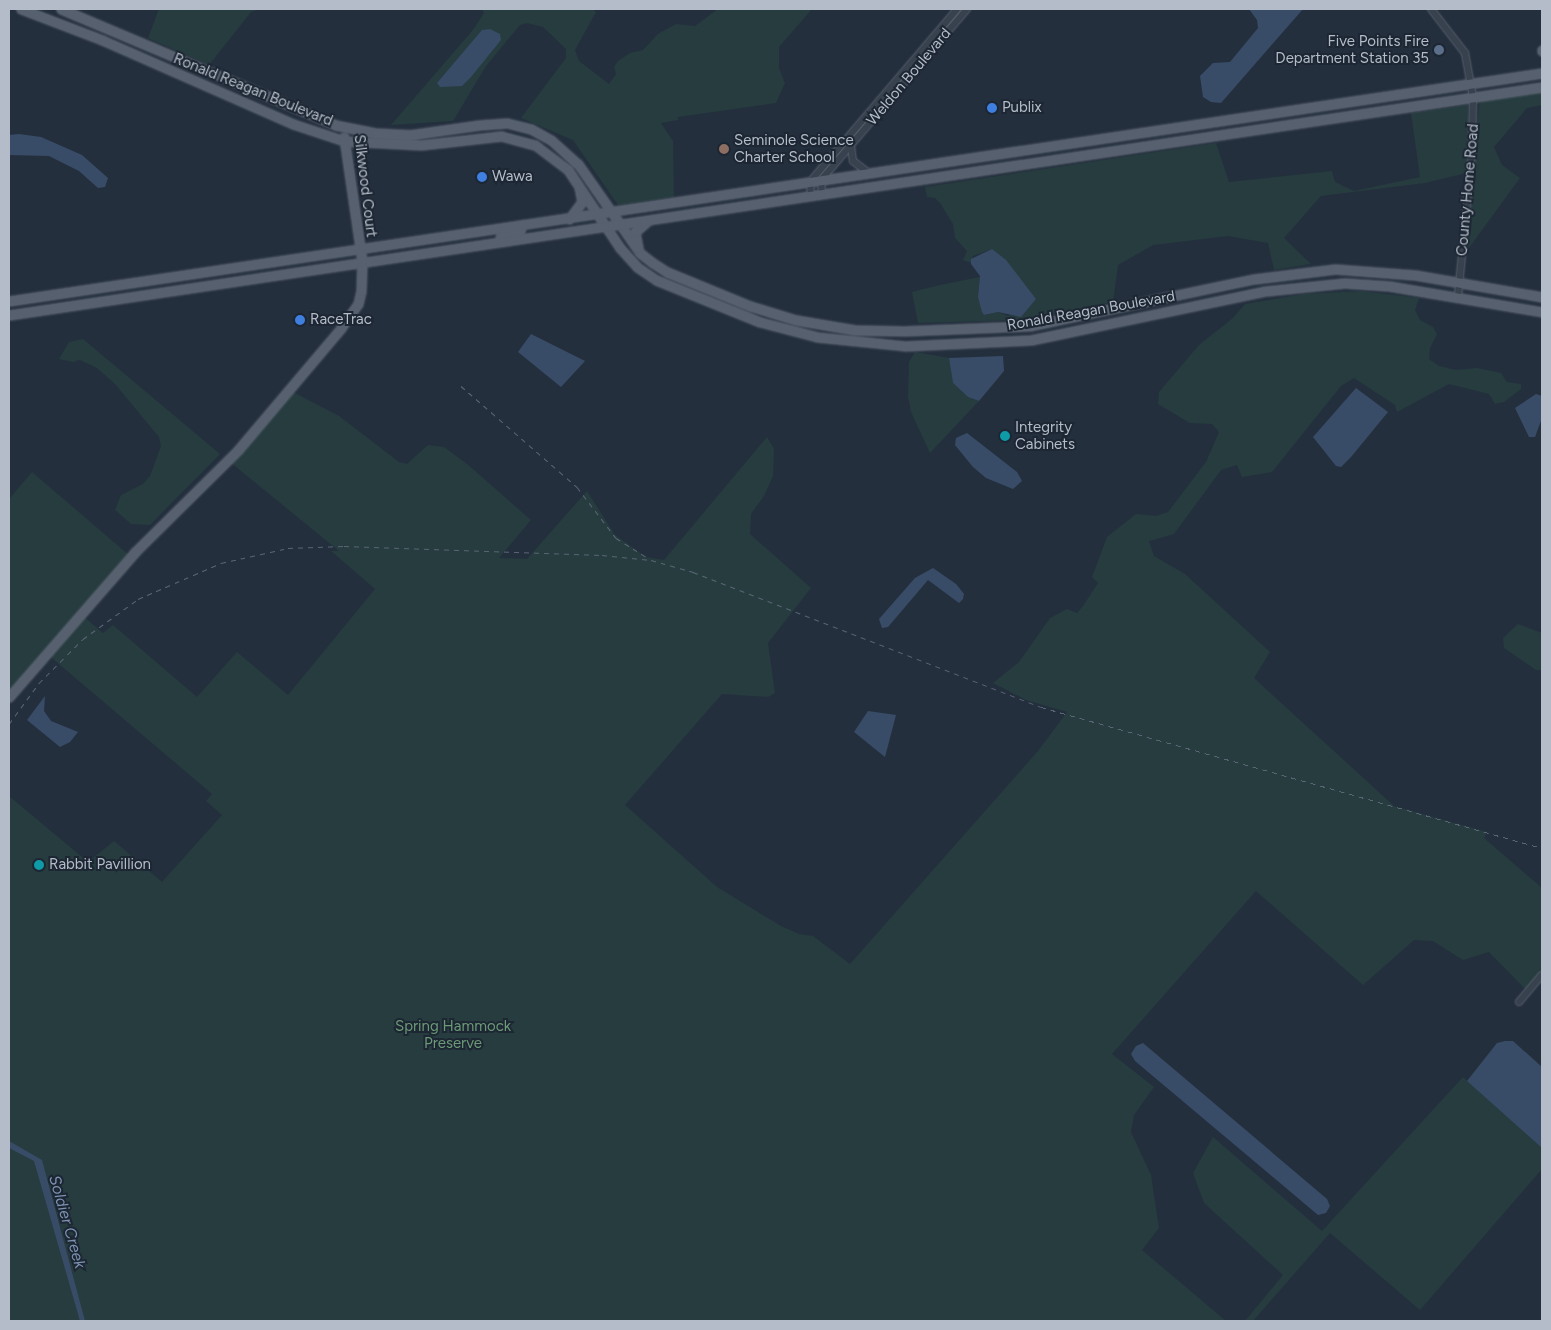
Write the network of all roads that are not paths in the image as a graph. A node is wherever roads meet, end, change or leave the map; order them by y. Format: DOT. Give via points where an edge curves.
graph roads {
  1 [pos="21,9"];
  2 [pos="61,9"];
  3 [pos="957,9"];
  4 [pos="968,9"];
  5 [pos="1431,9"];
  6 [pos="1540,72"];
  7 [pos="1471,84"];
  8 [pos="1542,87"];
  9 [pos="1474,97"];
  10 [pos="1362,100"];
  11 [pos="871,109"];
  12 [pos="1298,110"];
  13 [pos="878,114"];
  14 [pos="1311,121"];
  15 [pos="344,126"];
  16 [pos="460,128"];
  17 [pos="1260,129"];
  18 [pos="1134,134"];
  19 [pos="344,141"];
  20 [pos="362,143"];
  21 [pos="1076,143"];
  22 [pos="424,145"];
  23 [pos="852,146"];
  24 [pos="1095,154"];
  25 [pos="974,158"];
  26 [pos="346,161"];
  27 [pos="1040,162"];
  28 [pos="871,173"];
  29 [pos="821,180"];
  30 [pos="920,180"];
  31 [pos="810,182"];
  32 [pos="578,184"];
  33 [pos="822,194"];
  34 [pos="811,196"];
  35 [pos="611,212"];
  36 [pos="599,214"];
  37 [pos="569,219"];
  38 [pos="650,220"];
  39 [pos="618,224"];
  40 [pos="522,226"];
  41 [pos="605,226"];
  42 [pos="500,242"];
  43 [pos="359,249"];
  44 [pos="640,253"];
  45 [pos="362,262"];
  46 [pos="238,268"];
  47 [pos="1460,281"];
  48 [pos="198,287"];
  49 [pos="1458,296"];
  50 [pos="1542,297"];
  51 [pos="21,300"];
  52 [pos="9,301"];
  53 [pos="711,304"];
  54 [pos="750,306"];
  55 [pos="1542,312"];
  56 [pos="23,313"];
  57 [pos="9,315"];
  58 [pos="9,696"];
  59 [pos="1542,975"];
  60 [pos="1519,1002"];
  1 -- 19 [label="main road, Ronald Reagan Boulevard" via="102,40 293,124"];
  2 -- 15 [label="main road, Ronald Reagan Boulevard" via="307,114"];
  3 -- 11 [label="street, Weldon Boulevard"];
  4 -- 13 [label="street, Weldon Boulevard"];
  5 -- 7 [label="street, County Home Road" via="1465,53"];
  6 -- 7 [label="main road"];
  7 -- 9 [label="street, County Home Road"];
  7 -- 10 [label="main road"];
  8 -- 9 [label="main road"];
  9 -- 14 [label="main road"];
  9 -- 47 [label="street, County Home Road"];
  10 -- 12 [label="main road"];
  10 -- 14 [label="main road" via="1348,107 1318,112"];
  11 -- 13 [label="street"];
  11 -- 31 [label="street, Weldon Boulevard"];
  12 -- 17 [label="main road" via="1296,118"];
  12 -- 18 [label="main road"];
  13 -- 23 [label="street, Weldon Boulevard"];
  14 -- 17 [label="main road"];
  15 -- 16 [label="main road, Ronald Reagan Boulevard" via="409,135"];
  15 -- 19 [label="main road, Silkwood Court"];
  16 -- 22 [label="main road" via="429,136"];
  16 -- 35 [label="main road, Ronald Reagan Boulevard" via="507,123 531,129 551,140 578,164"];
  17 -- 24 [label="main road"];
  18 -- 21 [label="main road"];
  18 -- 24 [label="main road" via="1130,138 1099,144"];
  19 -- 20 [label="main road, Ronald Reagan Boulevard"];
  19 -- 26 [label="main road, Silkwood Court"];
  20 -- 22 [label="main road, Ronald Reagan Boulevard"];
  20 -- 26 [label="main road" via="350,152"];
  21 -- 25 [label="main road"];
  21 -- 27 [label="main road" via="1071,152 1052,155"];
  22 -- 32 [label="main road, Ronald Reagan Boulevard" via="481,138 518,139 556,158"];
  23 -- 28 [label="street" via="853,161"];
  23 -- 29 [label="street, Weldon Boulevard"];
  24 -- 27 [label="main road"];
  25 -- 28 [label="main road"];
  25 -- 30 [label="main road" via="966,168 930,174"];
  26 -- 43 [label="main road, Silkwood Court"];
  27 -- 30 [label="main road"];
  28 -- 29 [label="main road"];
  29 -- 31 [label="main road"];
  29 -- 33 [label="street"];
  30 -- 33 [label="main road"];
  31 -- 34 [label="street"];
  31 -- 35 [label="main road"];
  32 -- 36 [label="main road, Ronald Reagan Boulevard"];
  32 -- 37 [label="main road" via="582,202"];
  33 -- 34 [label="main road"];
  34 -- 38 [label="main road"];
  35 -- 36 [label="main road"];
  35 -- 39 [label="main road, Ronald Reagan Boulevard"];
  36 -- 37 [label="main road"];
  36 -- 41 [label="main road, Ronald Reagan Boulevard"];
  37 -- 40 [label="main road"];
  38 -- 39 [label="main road"];
  38 -- 44 [label="main road" via="635,232"];
  39 -- 41 [label="main road"];
  39 -- 44 [label="main road, Ronald Reagan Boulevard"];
  40 -- 42 [label="main road" via="519,233 501,235"];
  40 -- 43 [label="main road"];
  41 -- 42 [label="main road"];
  41 -- 53 [label="main road, Ronald Reagan Boulevard" via="637,267 656,280"];
  42 -- 45 [label="main road"];
  43 -- 45 [label="main road, Silkwood Court"];
  43 -- 46 [label="main road"];
  44 -- 54 [label="main road, Ronald Reagan Boulevard" via="667,272"];
  45 -- 48 [label="main road"];
  45 -- 58 [label="main road, Silkwood Court" via="360,298 341,328 215,476 135,552"];
  46 -- 48 [label="main road" via="237,272 206,277"];
  46 -- 51 [label="main road"];
  47 -- 49 [label="street, County Home Road"];
  47 -- 50 [label="main road, Ronald Reagan Boulevard"];
  47 -- 54 [label="main road, Ronald Reagan Boulevard" via="1374,271 1297,272 1028,326 973,330 855,330 796,320"];
  48 -- 56 [label="main road"];
  49 -- 53 [label="main road, Ronald Reagan Boulevard" via="1389,286 1305,285 1031,340 905,346 794,332"];
  49 -- 55 [label="main road, Ronald Reagan Boulevard"];
  51 -- 52 [label="main road"];
  51 -- 56 [label="main road"];
  53 -- 54 [label="main road" via="721,298"];
  56 -- 57 [label="main road"];
  59 -- 60 [label="street"];
}
